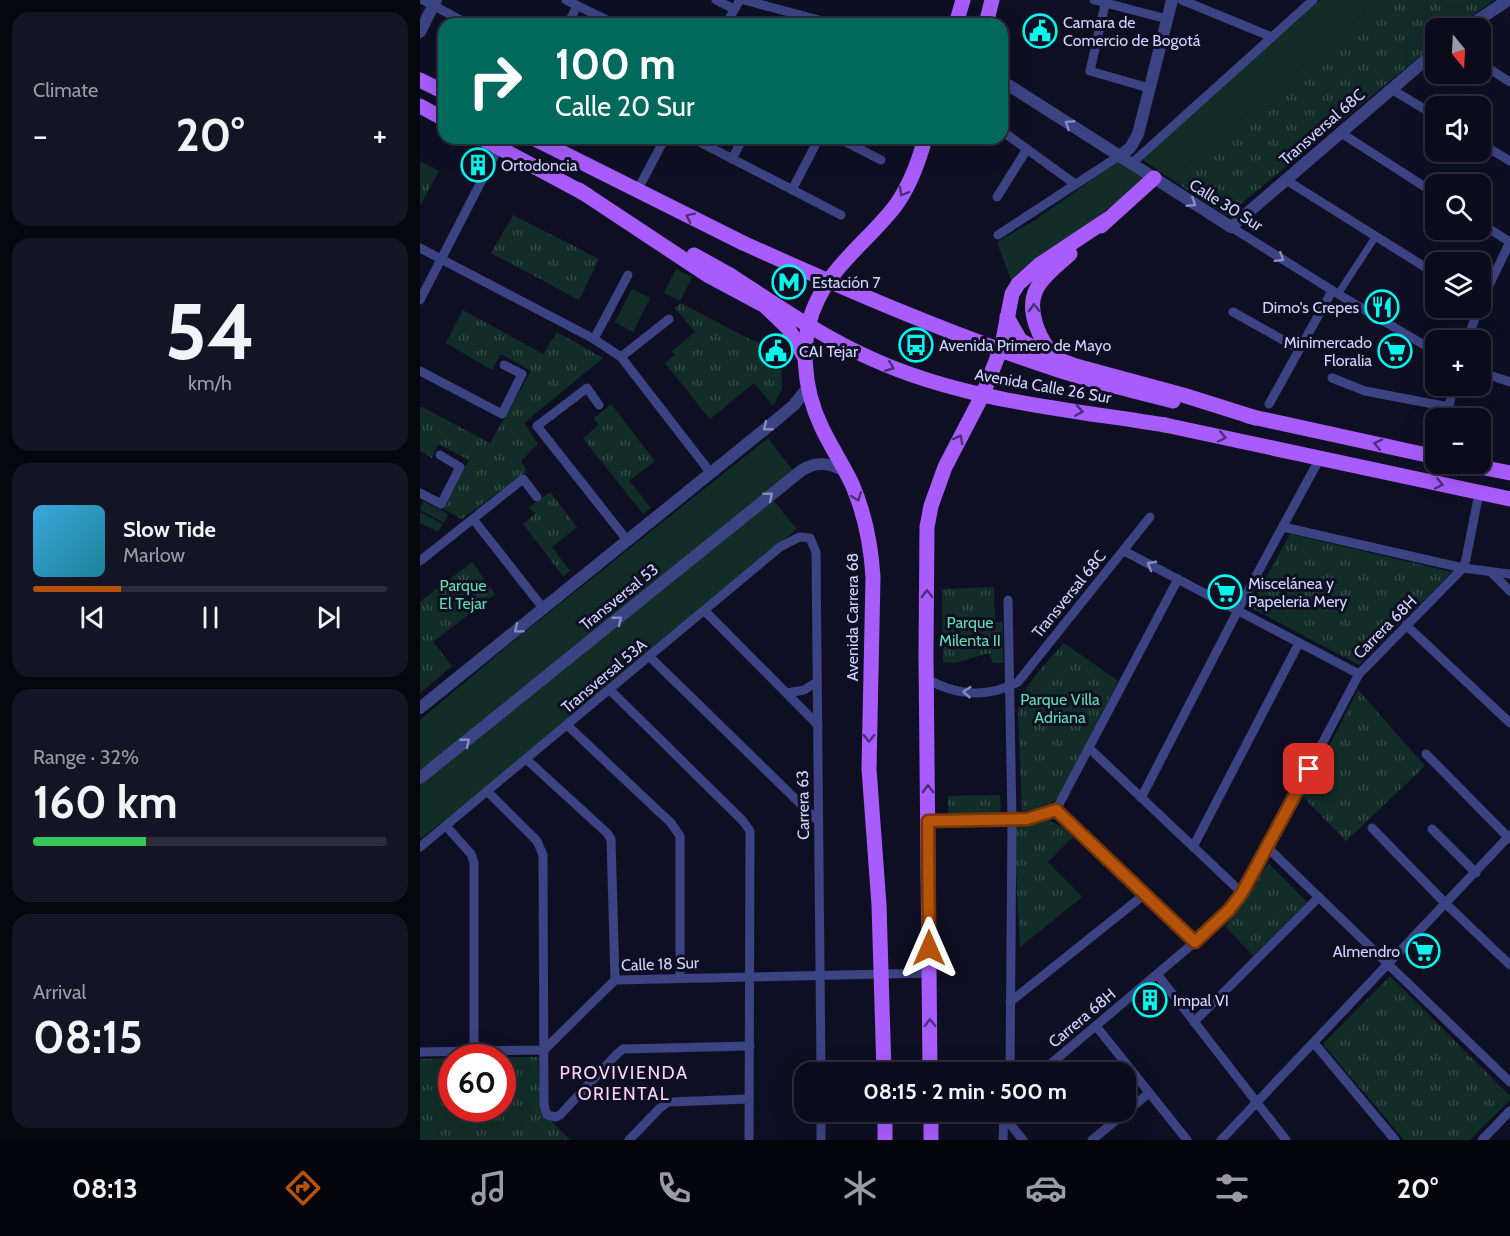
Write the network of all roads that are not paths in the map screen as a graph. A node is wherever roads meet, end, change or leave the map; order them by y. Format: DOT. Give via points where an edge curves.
graph roads {
  1 [pos="566,0"];
  2 [pos="716,0"];
  3 [pos="740,0"];
  4 [pos="744,0"];
  5 [pos="963,0"];
  6 [pos="992,0"];
  7 [pos="1094,0"];
  8 [pos="1172,0"];
  9 [pos="1182,0"];
  10 [pos="1313,0"];
  11 [pos="431,2"];
  12 [pos="1106,2"];
  13 [pos="1508,2"];
  14 [pos="577,6"];
  15 [pos="734,9"];
  16 [pos="458,18"];
  17 [pos="571,18"];
  18 [pos="602,18"];
  19 [pos="729,18"];
  20 [pos="798,18"];
  21 [pos="958,18"];
  22 [pos="988,18"];
  23 [pos="1482,18"];
  24 [pos="1167,19"];
  25 [pos="420,32"];
  26 [pos="1272,37"];
  27 [pos="1425,60"];
  28 [pos="1491,70"];
  29 [pos="420,80"];
  30 [pos="1510,82"];
  31 [pos="1008,85"];
  32 [pos="1149,88"];
  33 [pos="438,89"];
  34 [pos="1391,89"];
  35 [pos="420,106"];
  36 [pos="1425,109"];
  37 [pos="438,116"];
  38 [pos="1341,133"];
  39 [pos="1008,135"];
  40 [pos="493,144"];
  41 [pos="545,144"];
  42 [pos="662,144"];
  43 [pos="703,144"];
  44 [pos="740,144"];
  45 [pos="816,144"];
  46 [pos="850,144"];
  47 [pos="923,144"];
  48 [pos="499,147"];
  49 [pos="1027,149"];
  50 [pos="1491,150"];
  51 [pos="1119,156"];
  52 [pos="732,159"];
  53 [pos="881,160"];
  54 [pos="1510,161"];
  55 [pos="1131,164"];
  56 [pos="1154,178"];
  57 [pos="1286,180"];
  58 [pos="1076,184"];
  59 [pos="1425,187"];
  60 [pos="579,190"];
  61 [pos="792,190"];
  62 [pos="637,191"];
  63 [pos="997,197"];
  64 [pos="841,215"];
  65 [pos="1108,219"];
  66 [pos="1231,227"];
  67 [pos="1491,230"];
  68 [pos="998,235"];
  69 [pos="1376,236"];
  70 [pos="1510,242"];
  71 [pos="420,248"];
  72 [pos="442,259"];
  73 [pos="1425,267"];
  74 [pos="628,274"];
  75 [pos="1491,281"];
  76 [pos="1335,293"];
  77 [pos="420,300"];
  78 [pos="1233,312"];
  79 [pos="1007,317"];
  80 [pos="669,320"];
  81 [pos="594,339"];
  82 [pos="1425,346"];
  83 [pos="1299,350"];
  84 [pos="621,357"];
  85 [pos="806,360"];
  86 [pos="1057,360"];
  87 [pos="504,365"];
  88 [pos="420,371"];
  89 [pos="1491,376"];
  90 [pos="1332,378"];
  91 [pos="1510,382"];
  92 [pos="809,386"];
  93 [pos="1452,396"];
  94 [pos="1269,404"];
  95 [pos="599,405"];
  96 [pos="1449,407"];
  97 [pos="1256,418"];
  98 [pos="1425,455"];
  99 [pos="440,456"];
  100 [pos="1320,458"];
  101 [pos="1491,469"];
  102 [pos="845,471"];
  103 [pos="710,472"];
  104 [pos="1510,473"];
  105 [pos="420,493"];
  106 [pos="1479,493"];
  107 [pos="537,497"];
  108 [pos="1510,499"];
  109 [pos="1150,517"];
  110 [pos="473,519"];
  111 [pos="1283,527"];
  112 [pos="810,538"];
  113 [pos="627,540"];
  114 [pos="1124,551"];
  115 [pos="420,561"];
  116 [pos="1463,568"];
  117 [pos="1491,572"];
  118 [pos="1510,574"];
  119 [pos="1178,579"];
  120 [pos="1510,591"];
  121 [pos="1008,600"];
  122 [pos="543,608"];
  123 [pos="705,611"];
  124 [pos="1238,611"];
  125 [pos="1406,625"];
  126 [pos="1299,643"];
  127 [pos="650,657"];
  128 [pos="1359,674"];
  129 [pos="927,679"];
  130 [pos="817,682"];
  131 [pos="1010,686"];
  132 [pos="610,690"];
  133 [pos="788,693"];
  134 [pos="420,708"];
  135 [pos="1510,723"];
  136 [pos="567,725"];
  137 [pos="818,725"];
  138 [pos="1089,748"];
  139 [pos="1426,753"];
  140 [pos="526,759"];
  141 [pos="420,778"];
  142 [pos="487,791"];
  143 [pos="1141,798"];
  144 [pos="1056,810"];
  145 [pos="1012,820"];
  146 [pos="818,821"];
  147 [pos="928,821"];
  148 [pos="446,826"];
  149 [pos="1372,828"];
  150 [pos="1432,829"];
  151 [pos="1509,837"];
  152 [pos="420,847"];
  153 [pos="1193,847"];
  154 [pos="1268,847"];
  155 [pos="1476,873"];
  156 [pos="1242,893"];
  157 [pos="1145,894"];
  158 [pos="1319,897"];
  159 [pos="1446,904"];
  160 [pos="1195,942"];
  161 [pos="1388,964"];
  162 [pos="1510,965"];
  163 [pos="929,973"];
  164 [pos="882,974"];
  165 [pos="1157,974"];
  166 [pos="820,975"];
  167 [pos="750,977"];
  168 [pos="680,978"];
  169 [pos="615,980"];
  170 [pos="1010,1002"];
  171 [pos="1194,1022"];
  172 [pos="1096,1026"];
  173 [pos="1314,1043"];
  174 [pos="474,1044"];
  175 [pos="750,1046"];
  176 [pos="516,1050"];
  177 [pos="544,1050"];
  178 [pos="420,1052"];
  179 [pos="438,1052"];
  180 [pos="821,1062"];
  181 [pos="884,1062"];
  182 [pos="930,1062"];
  183 [pos="1010,1062"];
  184 [pos="1053,1062"];
  185 [pos="1510,1082"];
  186 [pos="1149,1093"];
  187 [pos="749,1099"];
  188 [pos="1257,1103"];
  189 [pos="1510,1111"];
  190 [pos="821,1122"];
  191 [pos="885,1122"];
  192 [pos="931,1122"];
  193 [pos="1004,1122"];
  194 [pos="1010,1122"];
  195 [pos="629,1140"];
  196 [pos="749,1140"];
  197 [pos="821,1140"];
  198 [pos="885,1140"];
  199 [pos="931,1140"];
  200 [pos="1003,1140"];
  201 [pos="1023,1140"];
  202 [pos="1092,1140"];
  203 [pos="1187,1140"];
  204 [pos="1221,1140"];
  205 [pos="1286,1140"];
  206 [pos="1395,1140"];
  207 [pos="1482,1140"];
  1 -- 14 [label="street"];
  2 -- 15 [label="street"];
  3 -- 15 [label="street"];
  4 -- 20 [label="street"];
  5 -- 21 [label="main road"];
  6 -- 22 [label="main road"];
  7 -- 12 [label="street"];
  8 -- 24 [label="street"];
  9 -- 26 [label="street"];
  10 -- 26 [label="street"];
  11 -- 16 [label="street"];
  11 -- 25 [label="street"];
  12 -- 24 [label="street"];
  12 -- 32 [label="street" via="1090,71"];
  13 -- 23 [label="street"];
  14 -- 17 [label="street"];
  14 -- 18 [label="street"];
  15 -- 19 [label="street"];
  24 -- 32 [label="street"];
  26 -- 55 [label="street"];
  27 -- 34 [label="street, Transversal 68C"];
  28 -- 30 [label="street"];
  29 -- 33 [label="main road"];
  51 -- 31 [label="street, Calle 30 Sur, one-way"];
  32 -- 51 [label="street" via="1138,134 1130,148"];
  34 -- 36 [label="street"];
  34 -- 38 [label="street, Transversal 68C"];
  35 -- 37 [label="main road"];
  38 -- 57 [label="street, Transversal 68C"];
  38 -- 59 [label="street"];
  39 -- 49 [label="street"];
  40 -- 48 [label="main road, Avenida Calle 26 Sur"];
  41 -- 62 [label="main road, Avenida Calle 26 Sur"];
  42 -- 62 [label="street"];
  43 -- 52 [label="street"];
  44 -- 52 [label="street"];
  45 -- 61 [label="street"];
  46 -- 53 [label="street"];
  47 -- 85 [label="main road, Avenida Carrera 68, one-way" via="901,197 823,289 807,331"];
  48 -- 60 [label="main road, Avenida Calle 26 Sur"];
  48 -- 72 [label="street"];
  49 -- 58 [label="street"];
  49 -- 63 [label="street"];
  50 -- 54 [label="street"];
  51 -- 55 [label="street, Calle 30 Sur"];
  51 -- 58 [label="street"];
  52 -- 61 [label="street"];
  55 -- 56 [label="street, Calle 30 Sur"];
  56 -- 65 [label="main road"];
  56 -- 66 [label="street, Calle 30 Sur, one-way"];
  57 -- 66 [label="street, Transversal 68C"];
  57 -- 69 [label="street"];
  58 -- 68 [label="street"];
  60 -- 85 [label="main road" via="709,276 771,311 788,328"];
  60 -- 100 [label="main road, Avenida Calle 26 Sur, one-way, bridge" via="730,275 843,345 909,374 998,399 1165,425"];
  61 -- 64 [label="street"];
  97 -- 62 [label="main road, Avenida Calle 26 Sur, one-way, bridge" via="1079,376 960,336 743,243"];
  65 -- 79 [label="main road" via="1027,274 1012,294"];
  86 -- 65 [label="main road, one-way" via="1038,329 1034,296 1049,273"];
  66 -- 76 [label="street, Calle 30 Sur, one-way"];
  67 -- 70 [label="street"];
  69 -- 73 [label="street"];
  69 -- 76 [label="street"];
  70 -- 75 [label="street"];
  71 -- 72 [label="street"];
  72 -- 77 [label="street"];
  72 -- 81 [label="street"];
  74 -- 81 [label="street"];
  76 -- 82 [label="street, Calle 30 Sur"];
  76 -- 83 [label="street"];
  78 -- 83 [label="street"];
  79 -- 86 [label="main road" via="1020,340"];
  129 -- 79 [label="main road, one-way" via="927,527 931,506 945,467 982,396 1002,345"];
  80 -- 84 [label="street"];
  81 -- 84 [label="street"];
  83 -- 94 [label="street"];
  84 -- 103 [label="street"];
  85 -- 92 [label="main road, Avenida Carrera 68"];
  86 -- 97 [label="main road"];
  87 -- 88 [label="street" via="522,374 502,414"];
  89 -- 91 [label="street"];
  90 -- 96 [label="street" via="1365,392"];
  92 -- 102 [label="main road, Avenida Carrera 68" via="816,414"];
  92 -- 103 [label="street, one-way" via="794,405"];
  93 -- 96 [label="street"];
  95 -- 113 [label="street" via="587,388 537,426"];
  98 -- 97 [label="main road, Avenida Calle 26 Sur, one-way"];
  99 -- 105 [label="street" via="460,467 441,504"];
  100 -- 106 [label="main road, Avenida Calle 26 Sur, one-way"];
  100 -- 111 [label="street"];
  101 -- 104 [label="main road"];
  141 -- 102 [label="street, Transversal 53, one-way" via="802,470 823,463"];
  102 -- 164 [label="main road, Avenida Carrera 68, one-way" via="867,527 873,577 869,769"];
  103 -- 113 [label="street"];
  106 -- 108 [label="main road, Avenida Calle 26 Sur"];
  106 -- 116 [label="street"];
  107 -- 110 [label="street" via="524,479"];
  109 -- 114 [label="street, Transversal 68C"];
  110 -- 115 [label="street"];
  110 -- 122 [label="street"];
  111 -- 116 [label="street"];
  111 -- 124 [label="street"];
  112 -- 123 [label="street, Transversal 53A" via="800,537 780,547"];
  112 -- 130 [label="street, Carrera 63" via="816,552"];
  113 -- 122 [label="street"];
  119 -- 114 [label="street, one-way"];
  114 -- 131 [label="street, Transversal 68C" via="1024,676"];
  116 -- 117 [label="street"];
  116 -- 125 [label="street, Carrera 68H"];
  117 -- 118 [label="street"];
  117 -- 120 [label="street"];
  119 -- 124 [label="street"];
  119 -- 138 [label="street"];
  121 -- 131 [label="street"];
  122 -- 134 [label="street, one-way"];
  123 -- 127 [label="street, Transversal 53A"];
  123 -- 133 [label="street"];
  124 -- 126 [label="street"];
  124 -- 143 [label="street"];
  125 -- 128 [label="street, Carrera 68H"];
  125 -- 135 [label="street"];
  126 -- 128 [label="street"];
  126 -- 153 [label="street"];
  127 -- 132 [label="street, Transversal 53A"];
  127 -- 146 [label="street"];
  128 -- 154 [label="street, Carrera 68H"];
  131 -- 129 [label="street, one-way" via="988,692 961,692"];
  147 -- 129 [label="main road, one-way"];
  130 -- 133 [label="street"];
  130 -- 137 [label="street, Carrera 63"];
  131 -- 145 [label="street"];
  132 -- 136 [label="street, Transversal 53A"];
  132 -- 167 [label="street" via="750,831"];
  133 -- 137 [label="street"];
  136 -- 140 [label="street, Transversal 53A"];
  136 -- 168 [label="street" via="680,836"];
  137 -- 146 [label="street, Carrera 63"];
  138 -- 143 [label="street"];
  138 -- 144 [label="street"];
  139 -- 151 [label="street"];
  140 -- 142 [label="street, Transversal 53A"];
  140 -- 169 [label="street" via="611,839"];
  142 -- 148 [label="street, Transversal 53A"];
  142 -- 177 [label="street" via="537,841 543,855"];
  143 -- 153 [label="street"];
  144 -- 145 [label="street"];
  144 -- 157 [label="street"];
  145 -- 147 [label="street"];
  145 -- 170 [label="street"];
  146 -- 166 [label="street, Carrera 63"];
  147 -- 163 [label="main road"];
  148 -- 152 [label="street, Transversal 53A"];
  148 -- 174 [label="street" via="473,858"];
  149 -- 159 [label="street"];
  150 -- 155 [label="street"];
  151 -- 155 [label="street"];
  153 -- 156 [label="street"];
  154 -- 156 [label="street, Carrera 68H"];
  154 -- 158 [label="street"];
  155 -- 159 [label="street"];
  156 -- 160 [label="street, Carrera 68H"];
  157 -- 160 [label="street"];
  157 -- 170 [label="street"];
  158 -- 161 [label="street"];
  158 -- 171 [label="street"];
  159 -- 161 [label="street"];
  159 -- 162 [label="street"];
  160 -- 165 [label="street, Carrera 68H"];
  161 -- 173 [label="street"];
  161 -- 185 [label="street"];
  163 -- 164 [label="street, Calle 18 Sur"];
  182 -- 163 [label="main road, one-way"];
  164 -- 166 [label="street, Calle 18 Sur"];
  164 -- 181 [label="main road, Avenida Carrera 68"];
  165 -- 171 [label="street"];
  165 -- 172 [label="street, Carrera 68H"];
  166 -- 167 [label="street, Calle 18 Sur"];
  166 -- 180 [label="street, Carrera 63"];
  167 -- 168 [label="street, Calle 18 Sur"];
  167 -- 175 [label="street"];
  168 -- 169 [label="street, Calle 18 Sur"];
  169 -- 177 [label="street, Calle 18 Sur"];
  170 -- 183 [label="street"];
  171 -- 188 [label="street"];
  172 -- 184 [label="street, Carrera 68H"];
  172 -- 186 [label="street"];
  173 -- 188 [label="street"];
  173 -- 206 [label="street"];
  175 -- 177 [label="street" via="623,1049 556,1117 545,1111"];
  175 -- 187 [label="street"];
  176 -- 177 [label="street"];
  178 -- 179 [label="street"];
  186 -- 202 [label="street"];
  186 -- 203 [label="street"];
  187 -- 195 [label="street" via="668,1102"];
  187 -- 196 [label="street"];
  188 -- 204 [label="street"];
  188 -- 205 [label="street"];
  189 -- 207 [label="street"];
  190 -- 197 [label="street"];
  191 -- 198 [label="main road"];
  192 -- 199 [label="main road"];
  193 -- 200 [label="street"];
  194 -- 201 [label="street"];
}
